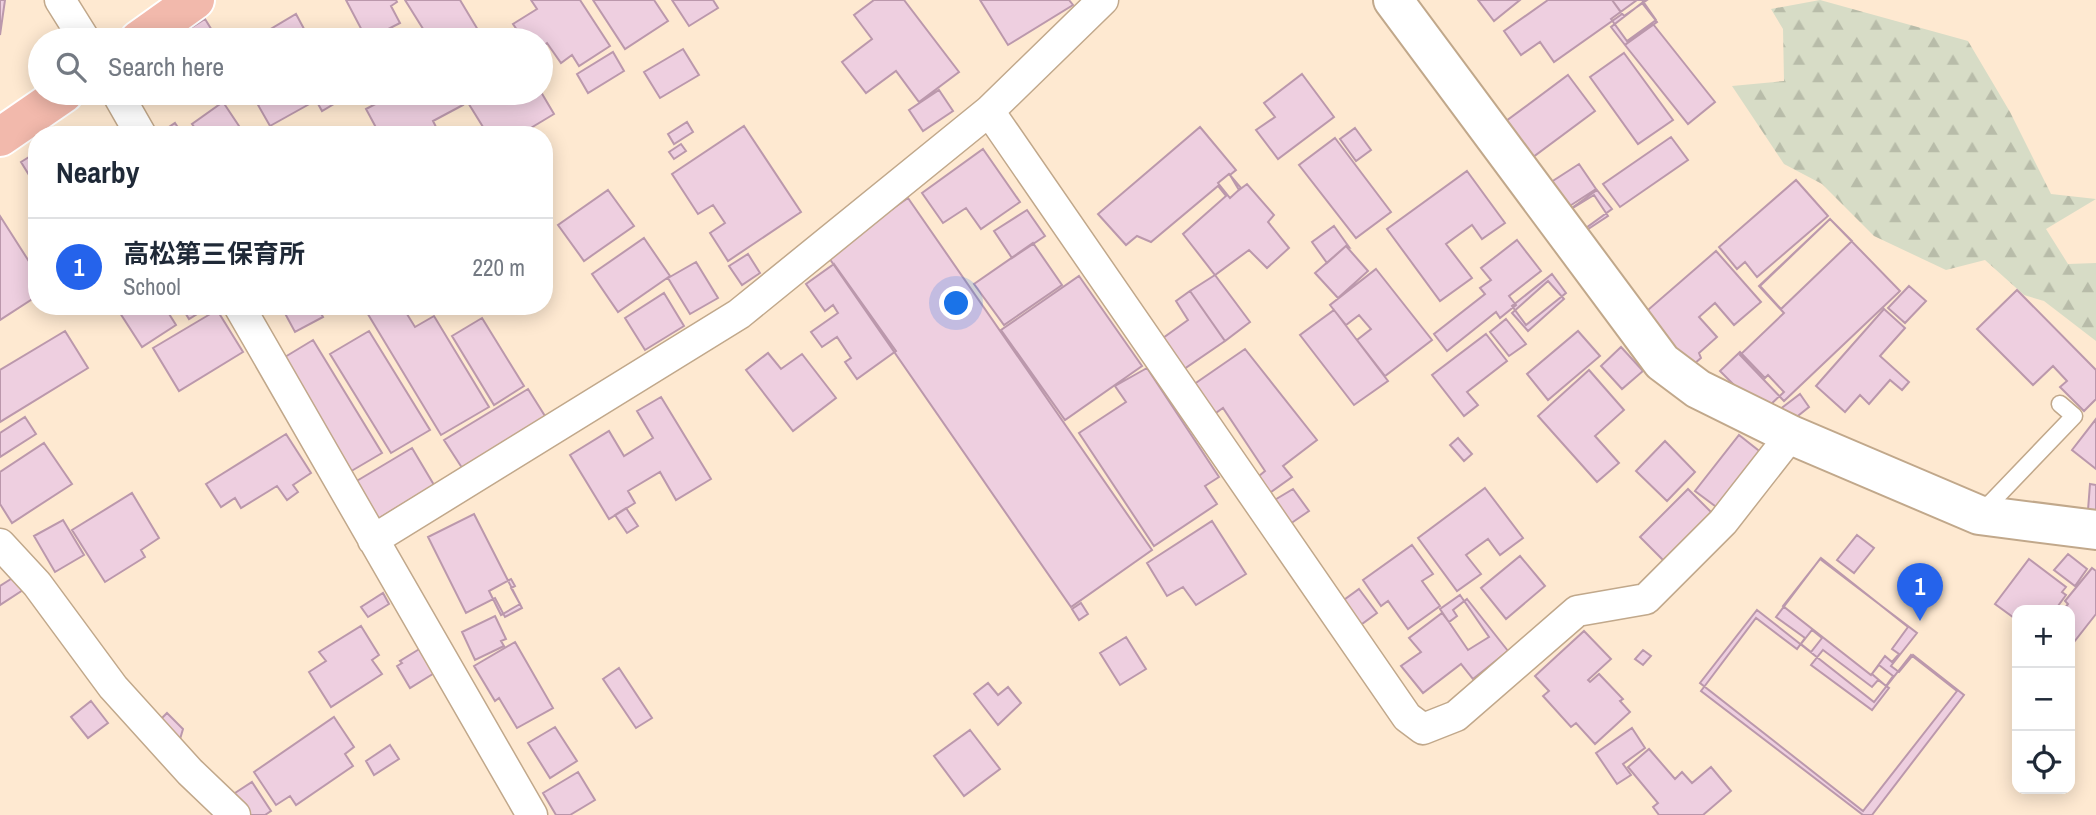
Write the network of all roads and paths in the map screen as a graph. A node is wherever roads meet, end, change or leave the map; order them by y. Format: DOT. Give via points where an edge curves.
graph roads {
  1 [pos="60,0"];
  2 [pos="195,0"];
  3 [pos="1103,0"];
  4 [pos="1392,0"];
  5 [pos="78,28"];
  6 [pos="156,28"];
  7 [pos="47,105"];
  8 [pos="124,105"];
  9 [pos="989,111"];
  10 [pos="136,126"];
  11 [pos="0,137"];
  12 [pos="244,315"];
  13 [pos="2060,404"];
  14 [pos="1791,435"];
  15 [pos="1979,515"];
  16 [pos="2096,530"];
  17 [pos="373,540"];
  18 [pos="0,544"];
  19 [pos="235,815"];
  20 [pos="532,815"];
  1 -- 5 [label="street"];
  2 -- 6 [label="highway"];
  3 -- 9 [label="street"];
  4 -- 14 [label="street" via="1662,362 1699,389"];
  7 -- 11 [label="highway"];
  8 -- 10 [label="street"];
  9 -- 14 [label="street" via="1407,717 1423,729 1456,716 1577,611 1646,598 1723,522"];
  9 -- 17 [label="street" via="740,314"];
  12 -- 17 [label="street"];
  13 -- 15 [label="lane" via="2074,416"];
  14 -- 15 [label="street"];
  15 -- 16 [label="street"];
  17 -- 20 [label="street"];
  18 -- 19 [label="street" via="37,584 113,687"];
}
